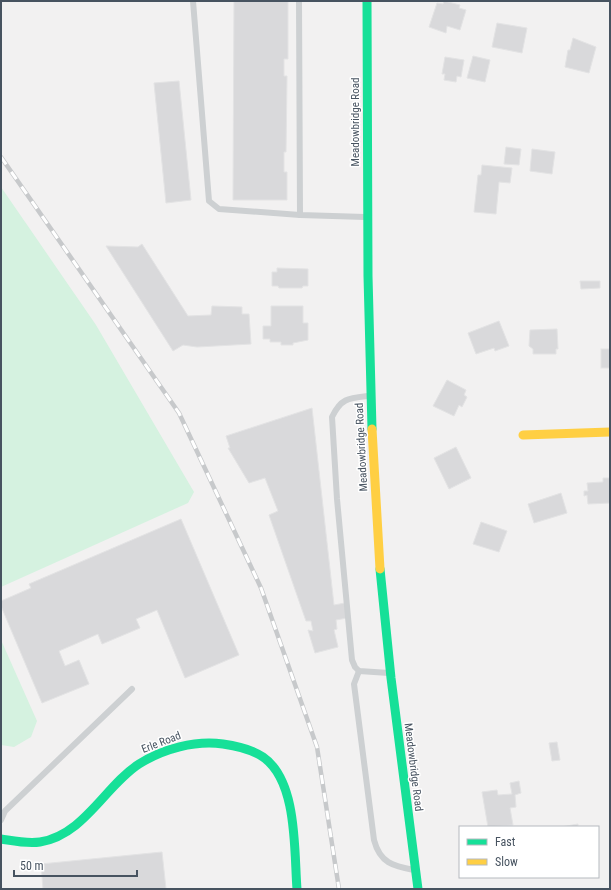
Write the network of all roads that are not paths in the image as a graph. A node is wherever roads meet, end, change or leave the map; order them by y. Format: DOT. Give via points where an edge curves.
graph roads {
  1 [pos="193,1"];
  2 [pos="299,1"];
  3 [pos="367,1"];
  4 [pos="300,215"];
  5 [pos="367,217"];
  6 [pos="370,396"];
  7 [pos="610,432"];
  8 [pos="523,435"];
  9 [pos="359,671"];
  10 [pos="391,673"];
  11 [pos="132,689"];
  12 [pos="1,820"];
  13 [pos="1,839"];
  14 [pos="416,870"];
  15 [pos="297,889"];
  16 [pos="418,889"];
  1 -- 4 [label="lane" via="209,201 219,209"];
  2 -- 4 [label="lane"];
  3 -- 5 [label="main road, Meadowbridge Road"];
  4 -- 5 [label="lane"];
  5 -- 6 [label="main road, Meadowbridge Road"];
  6 -- 9 [label="lane" via="345,400 337,406 332,417 352,660"];
  6 -- 10 [label="main road, Meadowbridge Road" via="379,558"];
  7 -- 8 [label="main road"];
  9 -- 10 [label="lane"];
  9 -- 14 [label="lane" via="354,684 377,852 396,866"];
  10 -- 14 [label="main road, Meadowbridge Road"];
  11 -- 12 [label="lane" via="5,811"];
  13 -- 15 [label="main road, Erle Road" via="34,843 58,836 88,812 119,779 139,764 182,746 204,742 226,743 250,748 263,756 274,766 282,779 290,804"];
  14 -- 16 [label="main road, Meadowbridge Road"];
}
